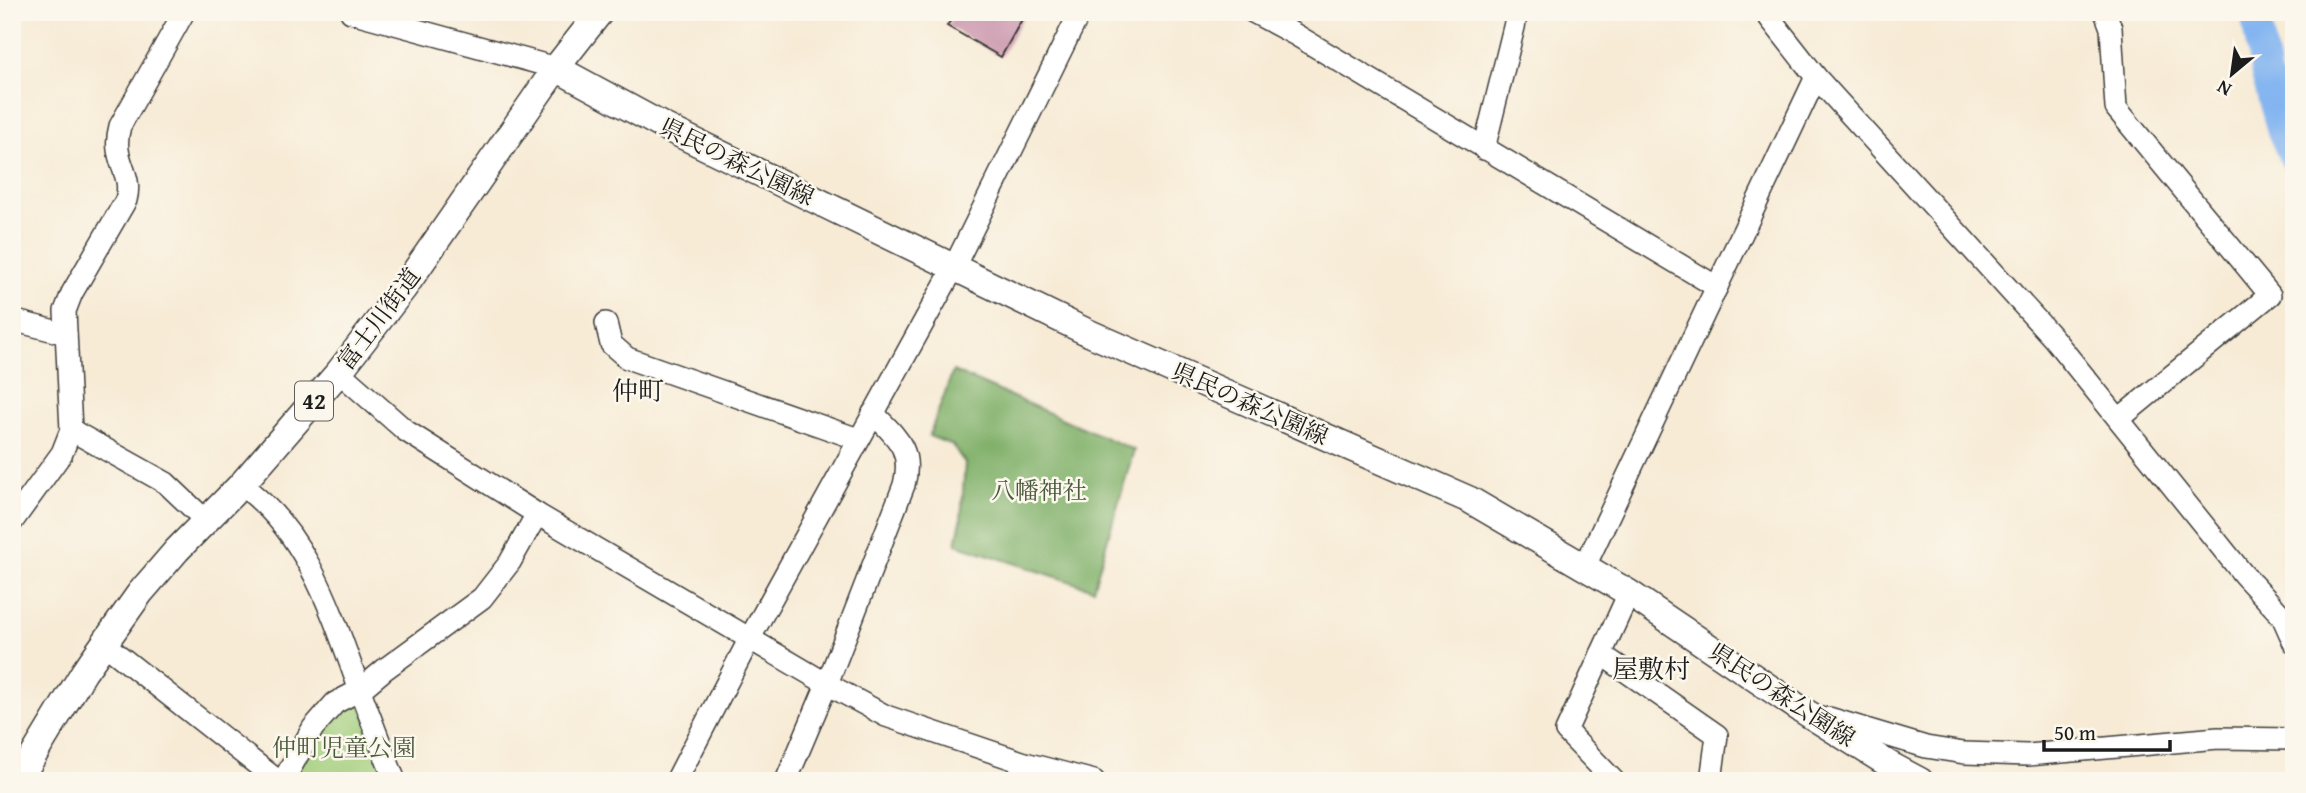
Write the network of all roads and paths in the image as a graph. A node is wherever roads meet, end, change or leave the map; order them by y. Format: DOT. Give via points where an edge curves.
graph roads {
  1 [pos="184,12"];
  2 [pos="351,12"];
  3 [pos="600,12"];
  4 [pos="1080,12"];
  5 [pos="1253,12"];
  6 [pos="1765,12"];
  7 [pos="2105,12"];
  8 [pos="1515,23"];
  9 [pos="556,68"];
  10 [pos="1816,77"];
  11 [pos="1484,149"];
  12 [pos="953,269"];
  13 [pos="1717,286"];
  14 [pos="12,320"];
  15 [pos="606,323"];
  16 [pos="66,334"];
  17 [pos="339,372"];
  18 [pos="873,413"];
  19 [pos="2119,419"];
  20 [pos="72,430"];
  21 [pos="858,439"];
  22 [pos="241,485"];
  23 [pos="537,514"];
  24 [pos="205,520"];
  25 [pos="12,522"];
  26 [pos="1586,566"];
  27 [pos="1629,593"];
  28 [pos="750,638"];
  29 [pos="103,643"];
  30 [pos="2294,643"];
  31 [pos="1601,654"];
  32 [pos="827,684"];
  33 [pos="360,690"];
  34 [pos="1799,708"];
  35 [pos="2294,739"];
  36 [pos="18,781"];
  37 [pos="278,781"];
  38 [pos="284,781"];
  39 [pos="395,781"];
  40 [pos="676,781"];
  41 [pos="786,781"];
  42 [pos="1094,781"];
  43 [pos="1614,781"];
  44 [pos="1711,781"];
  45 [pos="1920,781"];
  1 -- 16 [label="street" via="121,126 116,140 118,157 130,186 72,293 65,311"];
  2 -- 9 [label="street"];
  3 -- 9 [label="main road, 富士川街道 / 42"];
  4 -- 12 [label="street"];
  5 -- 11 [label="street"];
  6 -- 10 [label="street"];
  7 -- 19 [label="street" via="2111,28 2116,108 2270,295"];
  8 -- 11 [label="street"];
  9 -- 12 [label="main road, 県民の森公園線"];
  9 -- 17 [label="main road, 富士川街道 / 42" via="403,289"];
  10 -- 13 [label="street"];
  10 -- 19 [label="street" via="2054,339"];
  11 -- 13 [label="street"];
  12 -- 18 [label="street"];
  12 -- 26 [label="main road, 県民の森公園線" via="1470,500"];
  13 -- 26 [label="street"];
  14 -- 16 [label="street"];
  15 -- 21 [label="street" via="611,344 627,358"];
  16 -- 20 [label="street"];
  17 -- 22 [label="main road, 富士川街道 / 42"];
  17 -- 23 [label="street" via="406,431"];
  18 -- 21 [label="street"];
  18 -- 32 [label="street" via="897,438 908,468"];
  19 -- 30 [label="street" via="2282,616"];
  20 -- 24 [label="street" via="166,483"];
  20 -- 25 [label="street" via="62,453"];
  21 -- 28 [label="street"];
  22 -- 24 [label="main road, 富士川街道 / 42"];
  22 -- 33 [label="street" via="285,527 306,562 329,603"];
  23 -- 28 [label="street"];
  23 -- 33 [label="street" via="510,562 482,598"];
  24 -- 29 [label="main road, 富士川街道 / 42"];
  26 -- 27 [label="main road, 県民の森公園線"];
  27 -- 31 [label="street"];
  27 -- 34 [label="main road, 県民の森公園線"];
  28 -- 32 [label="street"];
  28 -- 40 [label="street"];
  29 -- 36 [label="main road, 富士川街道 / 42"];
  29 -- 37 [label="street"];
  31 -- 43 [label="street" via="1566,732"];
  31 -- 44 [label="street" via="1717,734"];
  32 -- 41 [label="street"];
  32 -- 42 [label="street" via="886,716"];
  33 -- 38 [label="street" via="335,703 313,728"];
  33 -- 39 [label="street"];
  34 -- 35 [label="street" via="1926,747 1964,753 2028,755 2218,738"];
  34 -- 45 [label="main road, 県民の森公園線"];
}
